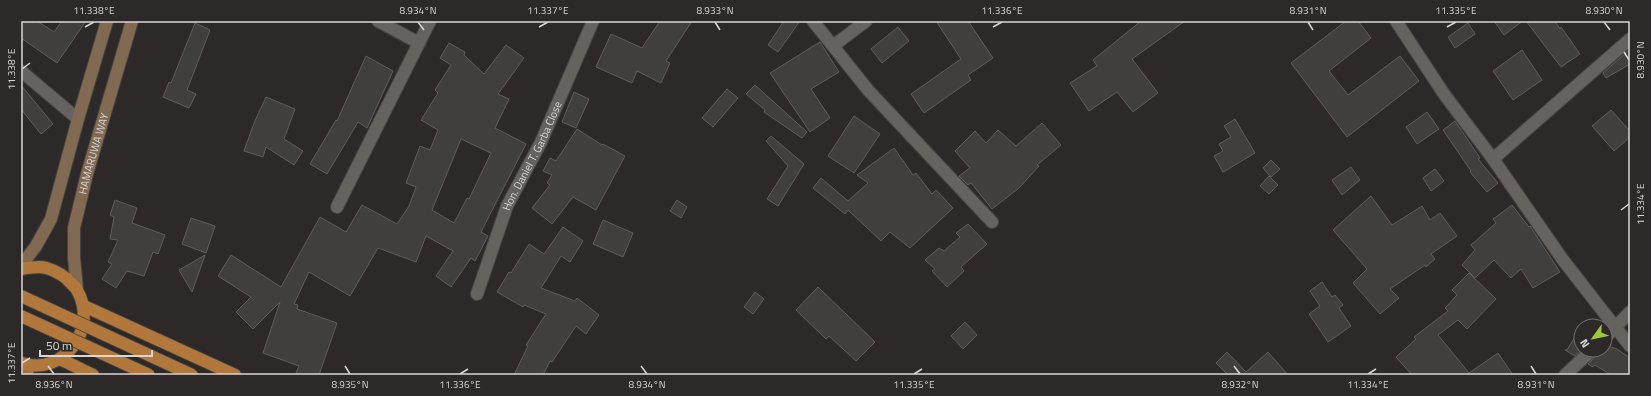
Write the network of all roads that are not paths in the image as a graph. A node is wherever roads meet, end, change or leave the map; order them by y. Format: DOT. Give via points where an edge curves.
graph roads {
  1 [pos="107,21"];
  2 [pos="132,21"];
  3 [pos="378,21"];
  4 [pos="430,21"];
  5 [pos="593,21"];
  6 [pos="813,21"];
  7 [pos="866,21"];
  8 [pos="1396,21"];
  9 [pos="1630,39"];
  10 [pos="419,43"];
  11 [pos="833,46"];
  12 [pos="21,71"];
  13 [pos="78,119"];
  14 [pos="1493,159"];
  15 [pos="337,207"];
  16 [pos="992,222"];
  17 [pos="21,267"];
  18 [pos="77,289"];
  19 [pos="477,294"];
  20 [pos="21,296"];
  21 [pos="84,306"];
  22 [pos="1630,312"];
  23 [pos="21,316"];
  24 [pos="1616,328"];
  25 [pos="1613,331"];
  26 [pos="1630,346"];
  27 [pos="1583,358"];
  28 [pos="60,359"];
  29 [pos="25,368"];
  30 [pos="93,375"];
  31 [pos="149,375"];
  32 [pos="192,375"];
  33 [pos="235,375"];
  34 [pos="1565,375"];
  1 -- 13 [label="main road"];
  2 -- 18 [label="main road, HAMARUWA WAY" via="87,174 74,228"];
  3 -- 10 [label="street"];
  4 -- 10 [label="street"];
  5 -- 19 [label="street, Hon. Daniel T. Garba Close" via="541,142 507,206"];
  6 -- 11 [label="street"];
  7 -- 11 [label="street"];
  8 -- 14 [label="street" via="1444,94"];
  9 -- 14 [label="street"];
  10 -- 15 [label="street"];
  11 -- 16 [label="street" via="868,90"];
  12 -- 13 [label="street"];
  13 -- 17 [label="main road" via="51,219"];
  14 -- 24 [label="street" via="1564,260"];
  17 -- 18 [label="highway" via="41,267 61,274"];
  18 -- 21 [label="highway"];
  20 -- 32 [label="highway, bridge"];
  21 -- 28 [label="highway" via="84,322 80,337 72,350"];
  21 -- 33 [label="highway"];
  22 -- 24 [label="street"];
  23 -- 31 [label="highway, bridge"];
  24 -- 25 [label="street"];
  24 -- 26 [label="street"];
  27 -- 34 [label="street"];
  28 -- 29 [label="highway" via="45,365"];
  28 -- 30 [label="highway"];
}
